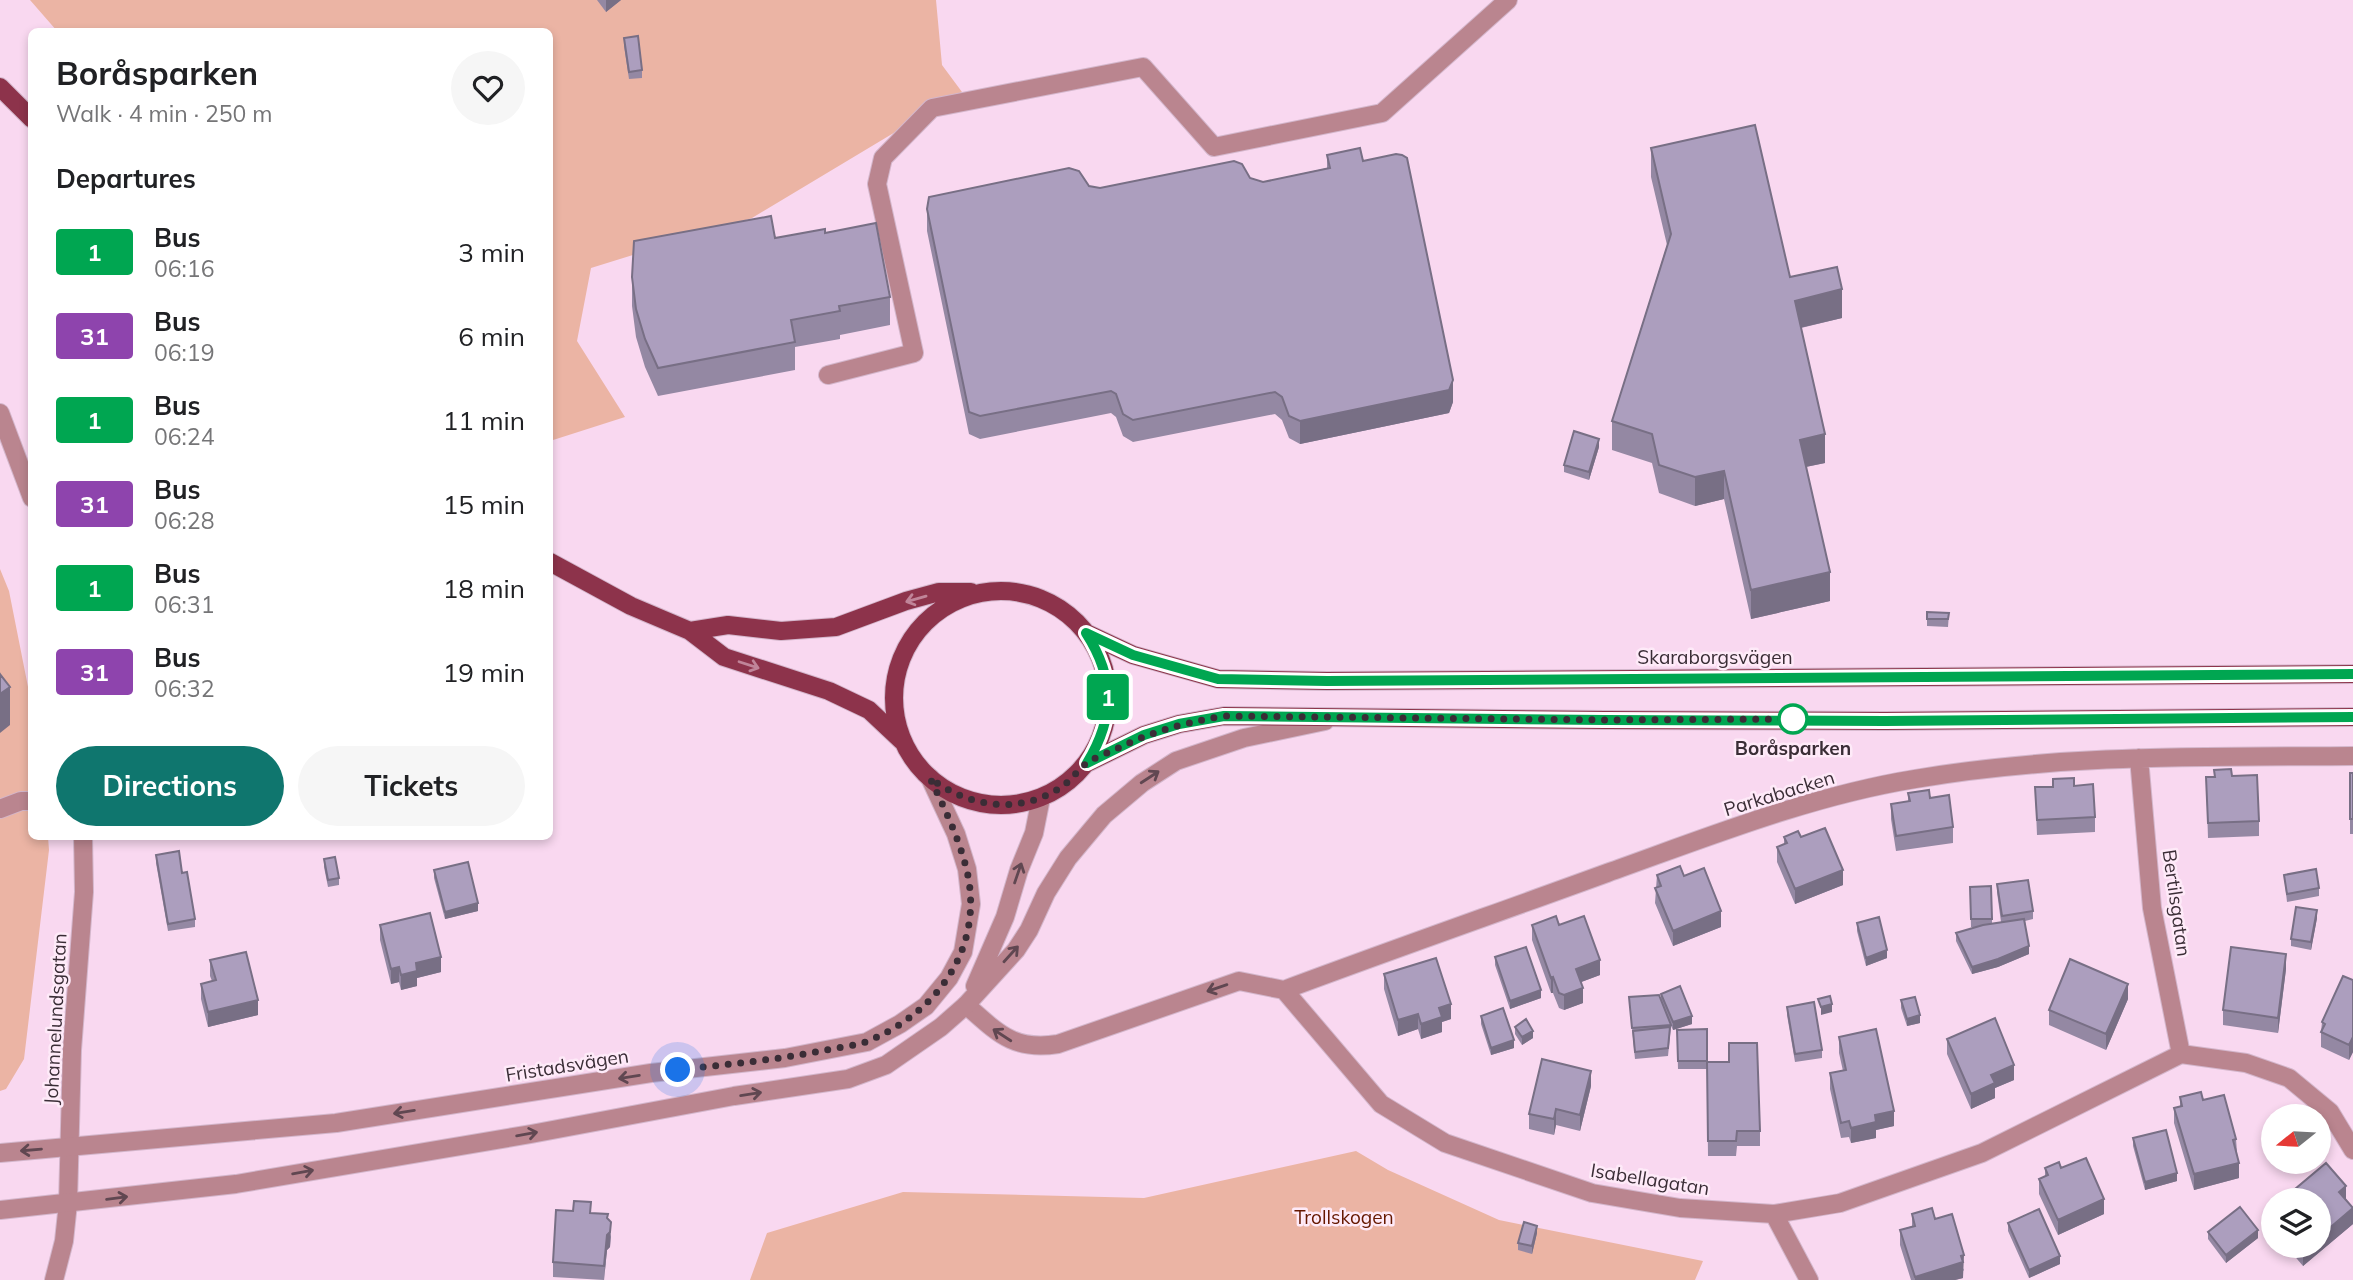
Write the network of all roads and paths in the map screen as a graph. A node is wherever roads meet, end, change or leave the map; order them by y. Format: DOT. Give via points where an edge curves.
graph roads {
  1 [pos="1508,0"];
  2 [pos="0,87"];
  3 [pos="28,115"];
  4 [pos="828,375"];
  5 [pos="0,413"];
  6 [pos="28,487"];
  7 [pos="553,564"];
  8 [pos="983,592"];
  9 [pos="690,631"];
  10 [pos="1086,633"];
  11 [pos="2353,674"];
  12 [pos="1350,716"];
  13 [pos="2353,717"];
  14 [pos="906,745"];
  15 [pos="2353,757"];
  16 [pos="2139,758"];
  17 [pos="1087,763"];
  18 [pos="930,778"];
  19 [pos="1041,798"];
  20 [pos="28,801"];
  21 [pos="0,809"];
  22 [pos="83,840"];
  23 [pos="1283,990"];
  24 [pos="966,1005"];
  25 [pos="2181,1054"];
  26 [pos="69,1147"];
  27 [pos="2353,1150"];
  28 [pos="0,1153"];
  29 [pos="68,1203"];
  30 [pos="0,1210"];
  31 [pos="1774,1214"];
  32 [pos="54,1280"];
  33 [pos="1809,1280"];
  1 -- 4 [label="street" via="1382,113 1214,147 1143,67 932,108 883,158 877,184 914,353"];
  2 -- 3 [label="main road"];
  5 -- 6 [label="street"];
  7 -- 9 [label="main road" via="631,606"];
  8 -- 9 [label="main road, one-way" via="939,592 835,627 781,631 728,625"];
  8 -- 10 [label="main road" via="1040,598 1058,607"];
  8 -- 14 [label="main road" via="930,618 907,649 895,687 898,727"];
  9 -- 14 [label="main road, one-way" via="724,657 829,691 869,710"];
  10 -- 11 [label="main road, Skaraborgsvägen" via="1133,655 1218,679"];
  10 -- 17 [label="main road" via="1097,650 1108,688 1104,728"];
  12 -- 13 [label="main road" via="1885,721"];
  12 -- 17 [label="main road" via="1224,716 1179,724 1144,735"];
  24 -- 12 [label="street, one-way" via="1016,950 1068,859 1104,815 1142,783 1176,761 1244,738"];
  14 -- 18 [label="main road"];
  15 -- 16 [label="street, Parkabacken"];
  16 -- 23 [label="street, Parkabacken" via="1970,771 1818,801"];
  16 -- 25 [label="street, Bertilsgatan" via="2152,908"];
  17 -- 19 [label="main road" via="1063,786"];
  18 -- 19 [label="main road" via="964,798 983,803"];
  18 -- 26 [label="street, Fristadsvägen, one-way" via="967,869 971,904 963,952 926,1006 867,1042 336,1123"];
  24 -- 19 [label="street, one-way" via="1005,917"];
  20 -- 21 [label="street"];
  22 -- 26 [label="street, Johannelundsgatan"];
  23 -- 24 [label="street, one-way" via="1239,981 1039,1047 1003,1037"];
  23 -- 31 [label="street, Isabellagatan" via="1381,1104 1445,1143 1592,1193 1680,1208"];
  29 -- 24 [label="street, one-way" via="236,1184 848,1079 886,1065"];
  25 -- 27 [label="street" via="2246,1063 2290,1078 2330,1112"];
  25 -- 31 [label="street, Isabellagatan" via="1982,1153 1840,1203"];
  26 -- 28 [label="street, Fristadsvägen, one-way"];
  26 -- 29 [label="street, Johannelundsgatan"];
  29 -- 30 [label="street"];
  29 -- 32 [label="street, Johannelundsgatan"];
  31 -- 33 [label="street"];
}
